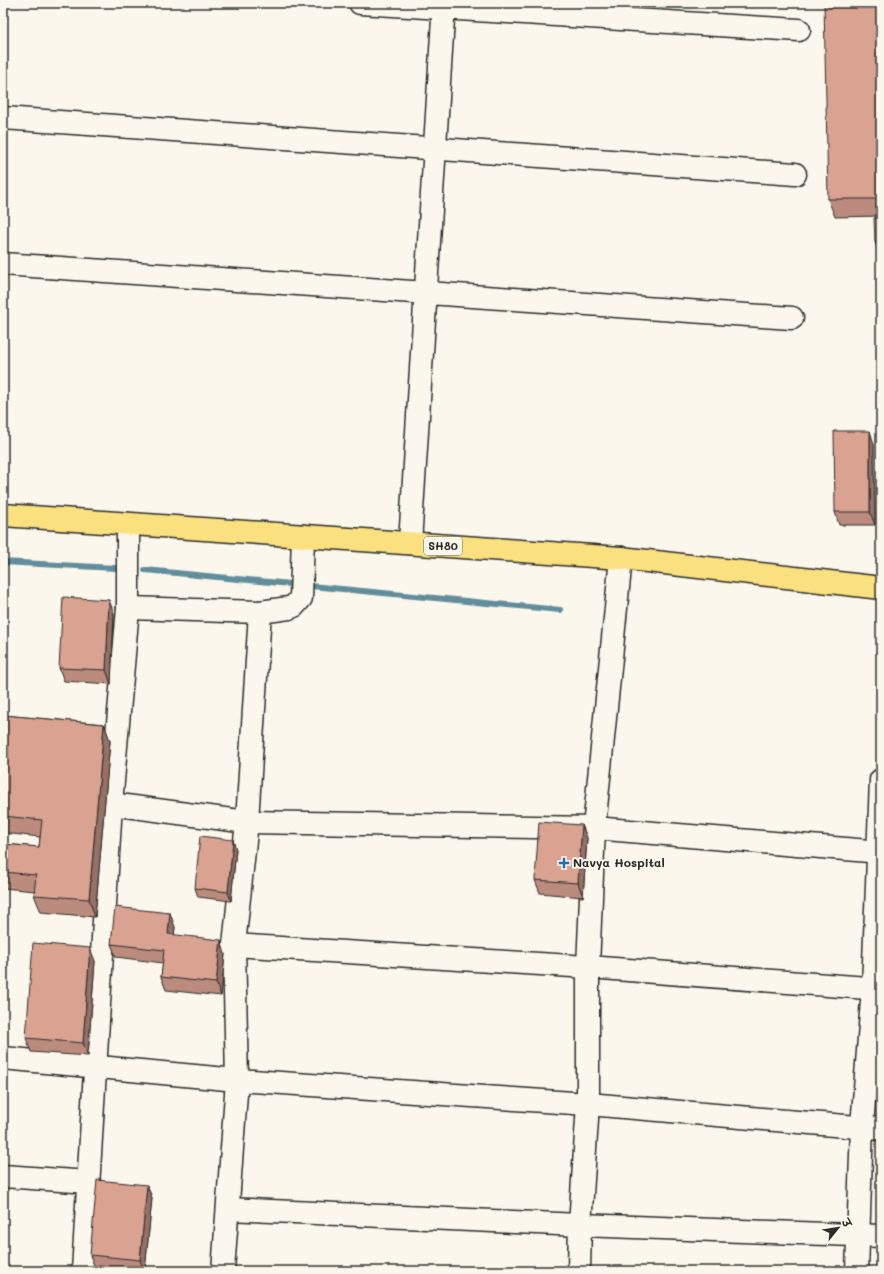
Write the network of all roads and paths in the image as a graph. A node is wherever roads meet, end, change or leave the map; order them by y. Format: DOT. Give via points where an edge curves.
graph roads {
  1 [pos="360,3"];
  2 [pos="443,6"];
  3 [pos="799,30"];
  4 [pos="3,118"];
  5 [pos="434,149"];
  6 [pos="795,174"];
  7 [pos="3,264"];
  8 [pos="426,293"];
  9 [pos="792,318"];
  10 [pos="3,515"];
  11 [pos="128,524"];
  12 [pos="410,543"];
  13 [pos="303,546"];
  14 [pos="621,558"];
  15 [pos="881,588"];
  16 [pos="128,608"];
  17 [pos="260,612"];
  18 [pos="881,780"];
  19 [pos="111,804"];
  20 [pos="248,822"];
  21 [pos="594,828"];
  22 [pos="880,851"];
  23 [pos="234,945"];
  24 [pos="588,967"];
  25 [pos="877,989"];
  26 [pos="3,1058"];
  27 [pos="96,1066"];
  28 [pos="237,1080"];
  29 [pos="588,1104"];
  30 [pos="872,1127"];
  31 [pos="3,1176"];
  32 [pos="89,1182"];
  33 [pos="228,1209"];
  34 [pos="580,1225"];
  35 [pos="858,1236"];
  36 [pos="881,1236"];
  37 [pos="83,1271"];
  38 [pos="223,1271"];
  39 [pos="579,1271"];
  40 [pos="857,1271"];
  1 -- 2 [label="street"];
  2 -- 3 [label="street"];
  2 -- 5 [label="street"];
  4 -- 5 [label="street"];
  5 -- 6 [label="street"];
  5 -- 8 [label="street"];
  7 -- 8 [label="street"];
  8 -- 9 [label="street"];
  8 -- 12 [label="street"];
  10 -- 11 [label="main road, SH80"];
  11 -- 13 [label="main road, SH80"];
  11 -- 16 [label="street"];
  12 -- 13 [label="main road, SH80"];
  12 -- 14 [label="main road, SH80"];
  13 -- 17 [label="street" via="302,593 298,602 279,611"];
  14 -- 15 [label="main road, SH80"];
  14 -- 21 [label="street"];
  16 -- 17 [label="street"];
  16 -- 19 [label="street"];
  17 -- 20 [label="street"];
  18 -- 22 [label="street"];
  19 -- 20 [label="street"];
  19 -- 27 [label="street"];
  20 -- 21 [label="street"];
  20 -- 23 [label="street"];
  21 -- 22 [label="street"];
  21 -- 24 [label="street"];
  22 -- 25 [label="street"];
  23 -- 24 [label="street"];
  23 -- 28 [label="street"];
  24 -- 25 [label="street"];
  24 -- 29 [label="street"];
  25 -- 30 [label="street"];
  26 -- 27 [label="street"];
  27 -- 28 [label="street"];
  27 -- 32 [label="street"];
  28 -- 29 [label="street"];
  28 -- 33 [label="street"];
  29 -- 30 [label="street"];
  29 -- 34 [label="street"];
  30 -- 35 [label="street"];
  31 -- 32 [label="street"];
  32 -- 37 [label="street"];
  33 -- 34 [label="street"];
  33 -- 38 [label="street"];
  34 -- 35 [label="street"];
  34 -- 39 [label="street"];
  35 -- 36 [label="street"];
  35 -- 40 [label="street"];
}
